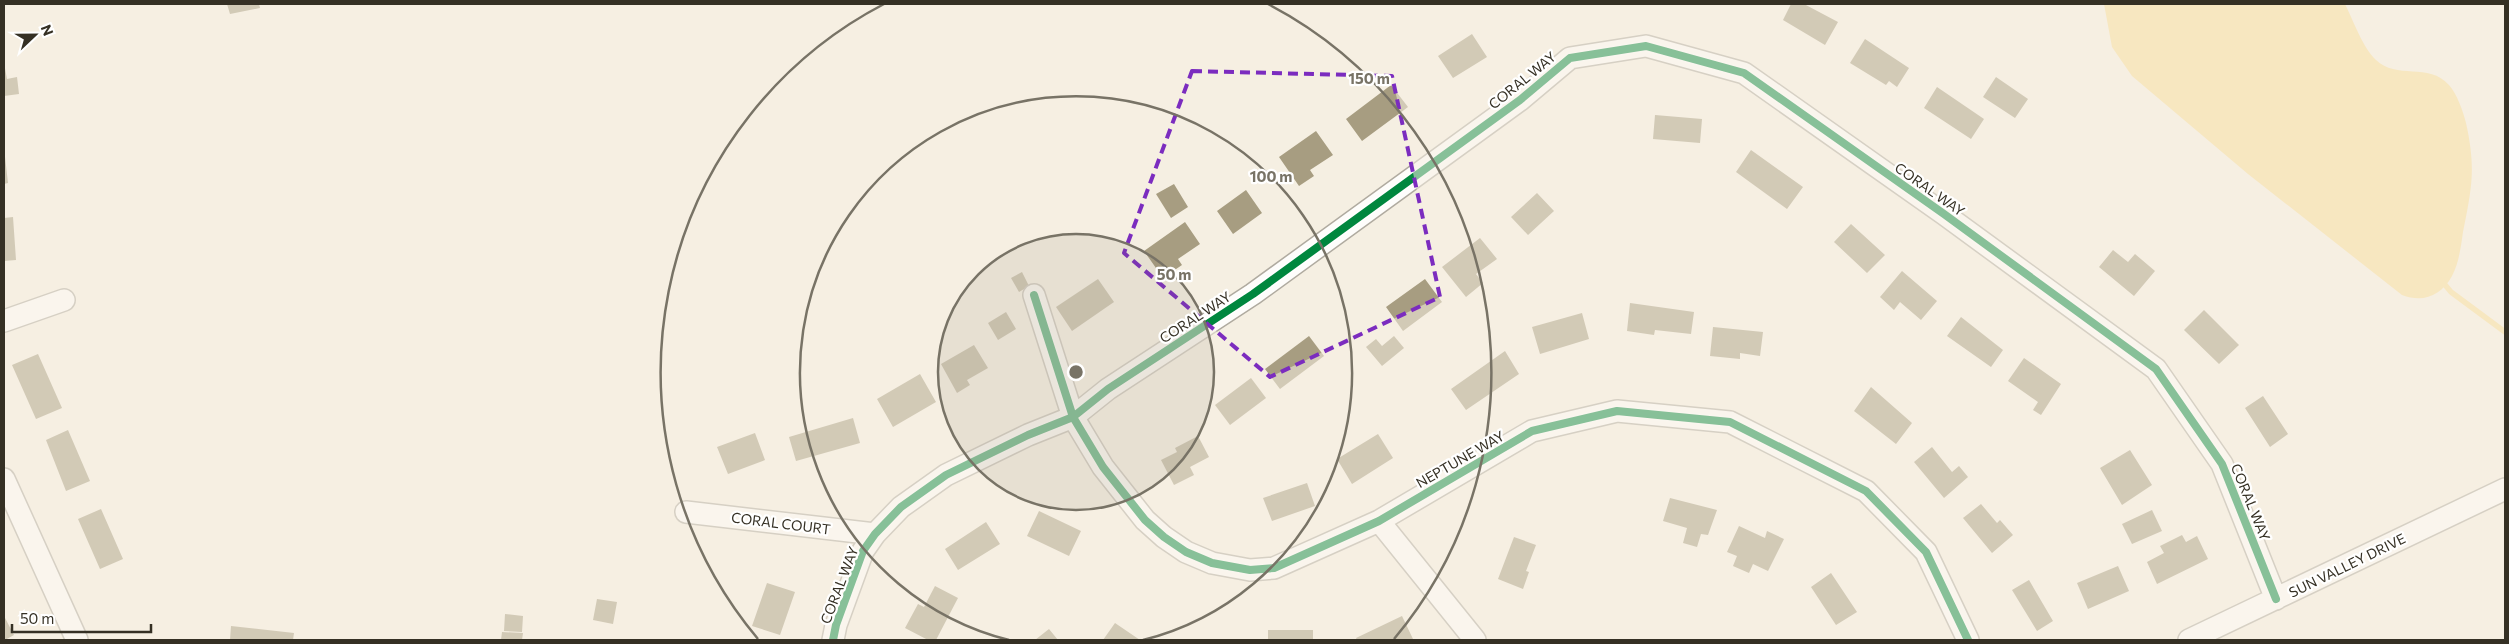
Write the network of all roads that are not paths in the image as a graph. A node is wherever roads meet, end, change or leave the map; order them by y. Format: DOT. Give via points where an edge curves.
graph roads {
  1 [pos="1034,295"];
  2 [pos="64,300"];
  3 [pos="4,321"];
  4 [pos="1073,416"];
  5 [pos="4,479"];
  6 [pos="2505,489"];
  7 [pos="686,512"];
  8 [pos="1378,521"];
  9 [pos="875,534"];
  10 [pos="2276,599"];
  11 [pos="78,640"];
  12 [pos="833,640"];
  13 [pos="1475,640"];
  14 [pos="1968,640"];
  15 [pos="2189,640"];
  1 -- 4 [label="street, NEPTUNE WAY"];
  2 -- 3 [label="street"];
  4 -- 8 [label="street, NEPTUNE WAY" via="1103,467 1145,520 1186,552 1212,564 1250,570 1274,568"];
  4 -- 9 [label="street, CORAL WAY" via="946,475 901,508"];
  4 -- 10 [label="street, CORAL WAY" via="1108,389 1253,294 1520,100 1570,58 1646,46 1744,73 2156,369 2222,464"];
  5 -- 11 [label="street"];
  6 -- 10 [label="street, SUN VALLEY DRIVE"];
  7 -- 9 [label="street, CORAL COURT"];
  8 -- 13 [label="street"];
  8 -- 14 [label="street, NEPTUNE WAY" via="1532,431 1617,410 1730,422 1866,491 1926,552"];
  9 -- 12 [label="street, CORAL WAY" via="858,563"];
  10 -- 15 [label="street, SUN VALLEY DRIVE"];
}
